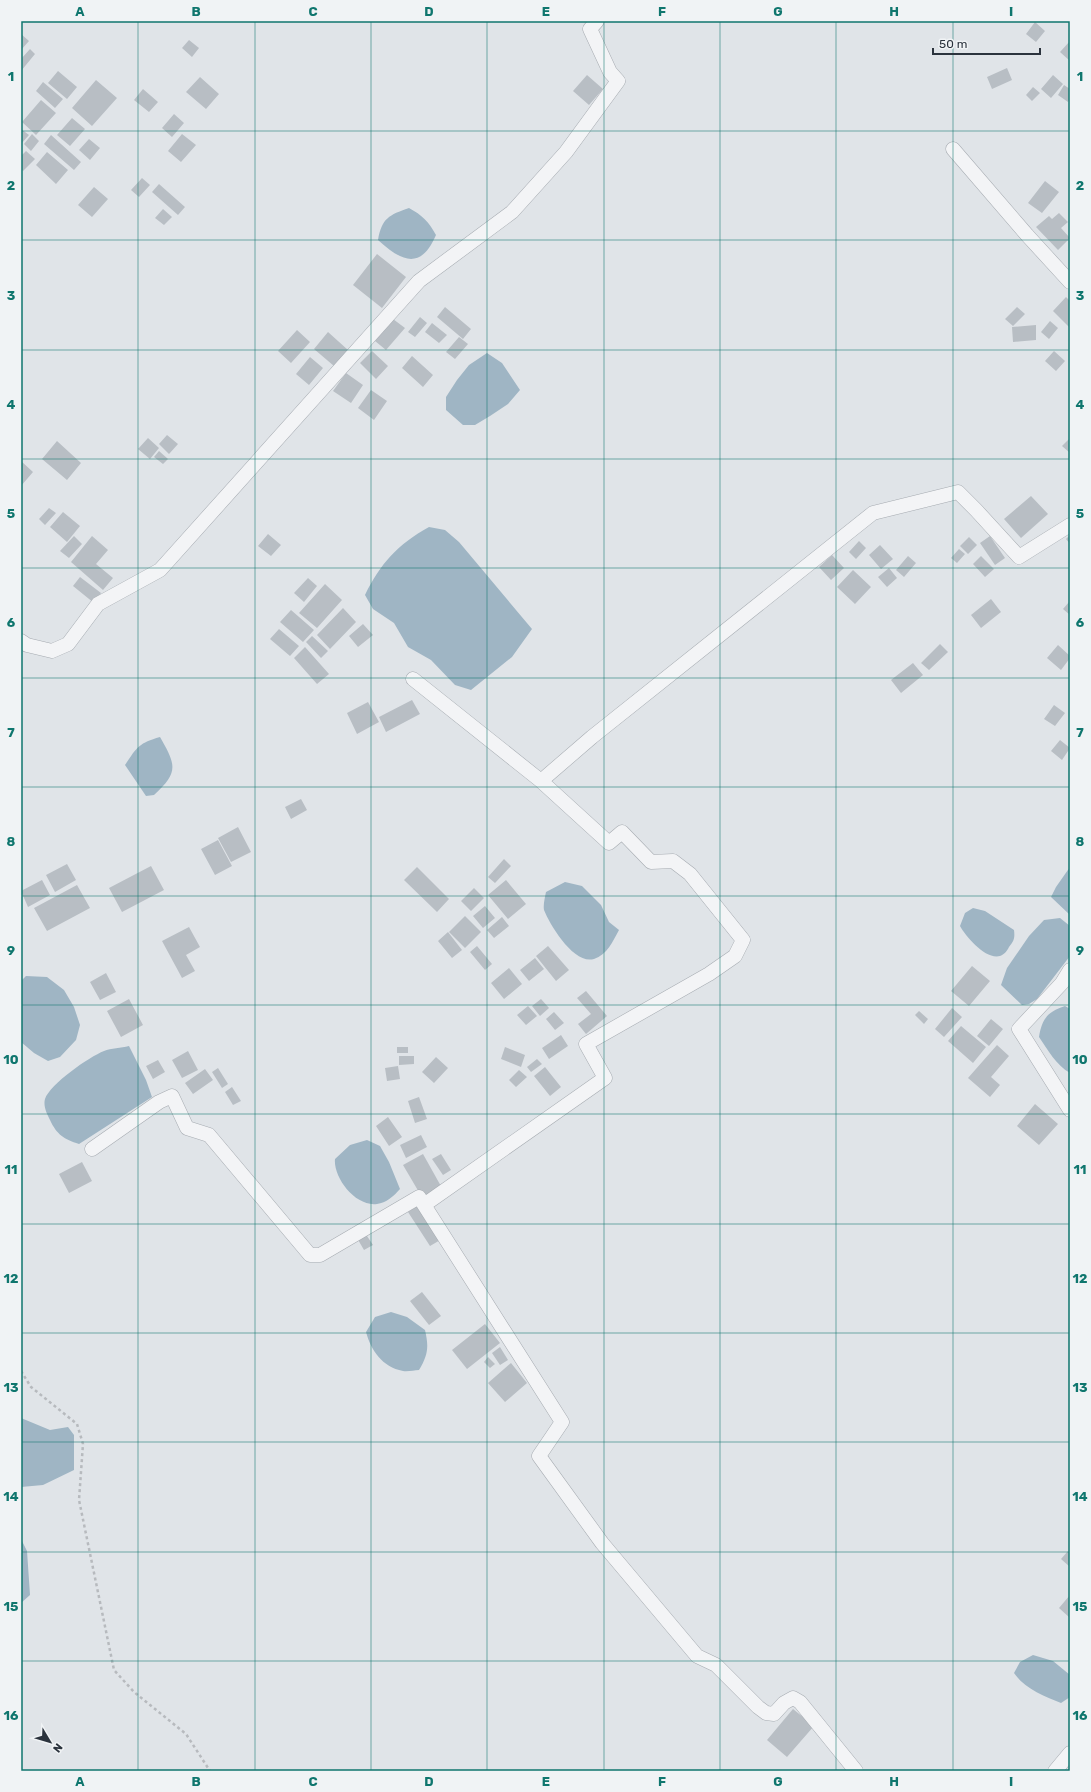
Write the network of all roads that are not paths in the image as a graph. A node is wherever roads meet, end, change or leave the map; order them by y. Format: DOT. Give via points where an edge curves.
graph roads {
  1 [pos="598,21"];
  2 [pos="954,149"];
  3 [pos="1070,282"];
  4 [pos="1070,525"];
  5 [pos="21,641"];
  6 [pos="413,679"];
  7 [pos="541,781"];
  8 [pos="1070,970"];
  9 [pos="1070,1110"];
  10 [pos="92,1149"];
  11 [pos="424,1204"];
  12 [pos="1070,1753"];
  13 [pos="856,1771"];
  14 [pos="1055,1771"];
  1 -- 5 [label="street" via="590,29 610,72 618,81 566,152 512,212 419,282 160,570 98,604 68,644 52,651"];
  2 -- 3 [label="street"];
  4 -- 7 [label="street" via="1018,557 958,492 872,512"];
  6 -- 7 [label="street"];
  7 -- 11 [label="street" via="609,843 622,832 651,862 673,861 690,874 743,940 735,956 710,974 586,1044 605,1078"];
  8 -- 9 [label="street" via="1062,983 1019,1029"];
  10 -- 11 [label="street" via="159,1102 172,1096 187,1128 209,1135 310,1255 320,1256 419,1197"];
  11 -- 13 [label="street" via="562,1422 539,1456 602,1543 697,1656 716,1665 766,1713 774,1714 793,1698 800,1702"];
  12 -- 14 [label="street"];
}
